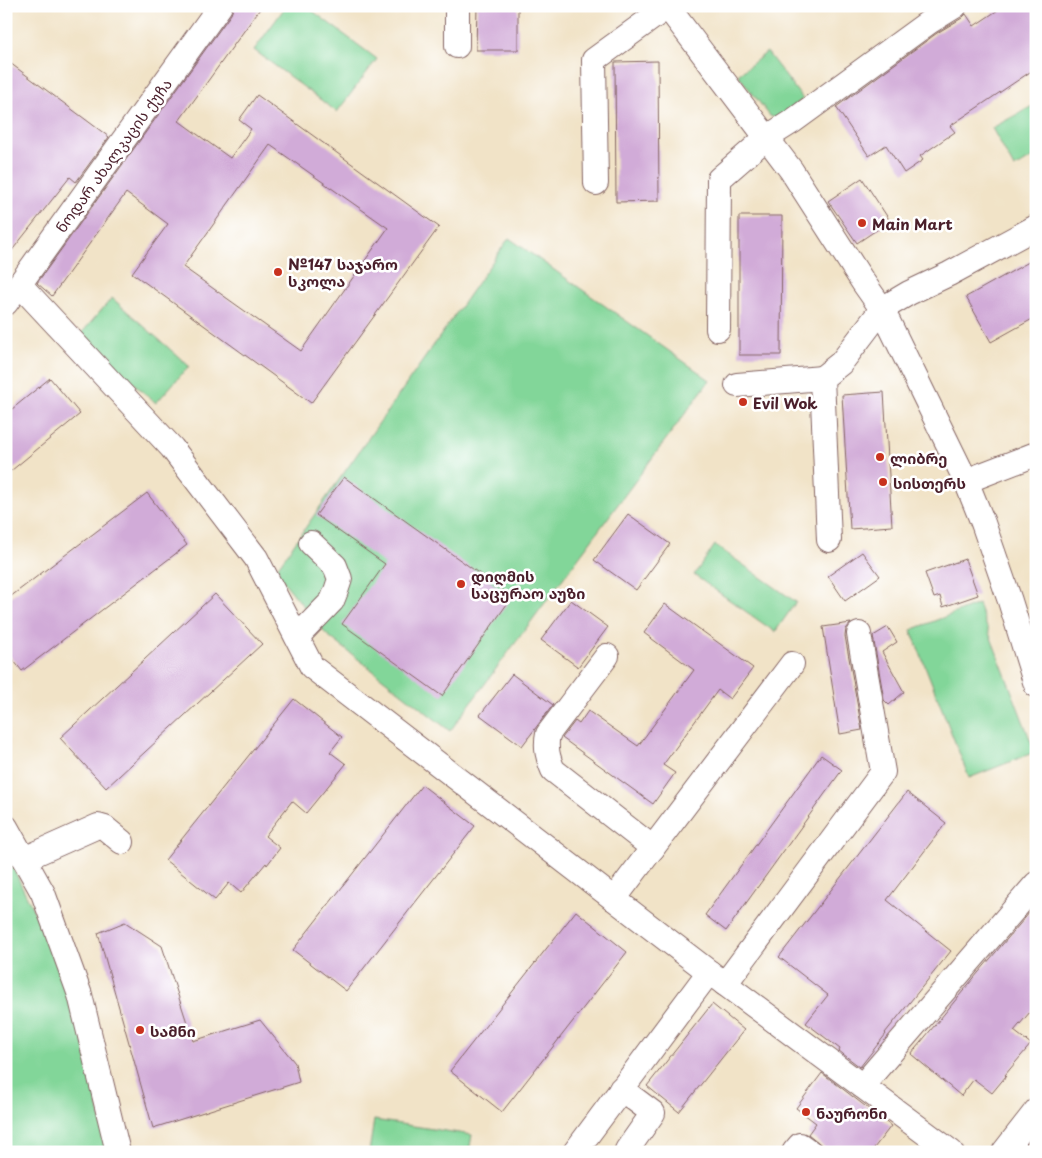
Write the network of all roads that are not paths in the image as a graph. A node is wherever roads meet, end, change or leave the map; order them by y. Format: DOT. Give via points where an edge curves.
graph roads {
  1 [pos="220,6"];
  2 [pos="457,6"];
  3 [pos="667,6"];
  4 [pos="955,6"];
  5 [pos="456,46"];
  6 [pos="766,138"];
  7 [pos="596,183"];
  8 [pos="1036,228"];
  9 [pos="13,294"];
  10 [pos="882,309"];
  11 [pos="718,329"];
  12 [pos="822,378"];
  13 [pos="737,385"];
  14 [pos="1036,454"];
  15 [pos="966,481"];
  16 [pos="829,540"];
  17 [pos="311,544"];
  18 [pos="859,634"];
  19 [pos="297,637"];
  20 [pos="607,656"];
  21 [pos="792,664"];
  22 [pos="1036,685"];
  23 [pos="6,826"];
  24 [pos="122,842"];
  25 [pos="653,848"];
  26 [pos="24,859"];
  27 [pos="1036,884"];
  28 [pos="614,899"];
  29 [pos="717,978"];
  30 [pos="862,1086"];
  31 [pos="621,1089"];
  32 [pos="1036,1111"];
  33 [pos="628,1150"];
  34 [pos="118,1152"];
  35 [pos="575,1152"];
  36 [pos="794,1152"];
  37 [pos="810,1152"];
  38 [pos="951,1152"];
  39 [pos="1004,1152"];
  1 -- 9 [label="street, ნოდარ ახალკაცის ქუჩა"];
  2 -- 5 [label="street"];
  3 -- 6 [label="street"];
  3 -- 7 [label="street" via="594,60"];
  4 -- 6 [label="street"];
  6 -- 10 [label="street" via="791,170"];
  6 -- 11 [label="street" via="718,179"];
  8 -- 10 [label="street"];
  9 -- 19 [label="street" via="172,448 256,558"];
  10 -- 12 [label="street" via="841,364"];
  10 -- 15 [label="street"];
  12 -- 13 [label="street"];
  12 -- 16 [label="street"];
  14 -- 15 [label="street"];
  15 -- 22 [label="street" via="984,523"];
  17 -- 19 [label="street" via="335,566 340,579 332,602"];
  18 -- 29 [label="street" via="882,772"];
  19 -- 28 [label="street" via="312,667"];
  20 -- 25 [label="street" via="548,734 547,753 553,770"];
  21 -- 25 [label="street"];
  23 -- 26 [label="street"];
  24 -- 26 [label="street" via="98,826"];
  25 -- 28 [label="street"];
  26 -- 34 [label="street" via="43,893 80,995"];
  27 -- 30 [label="street"];
  28 -- 29 [label="street"];
  29 -- 30 [label="street"];
  29 -- 31 [label="street"];
  30 -- 38 [label="street"];
  31 -- 33 [label="street" via="653,1112"];
  31 -- 35 [label="street"];
  32 -- 39 [label="street"];
  36 -- 37 [label="street" via="800,1145"];
}
